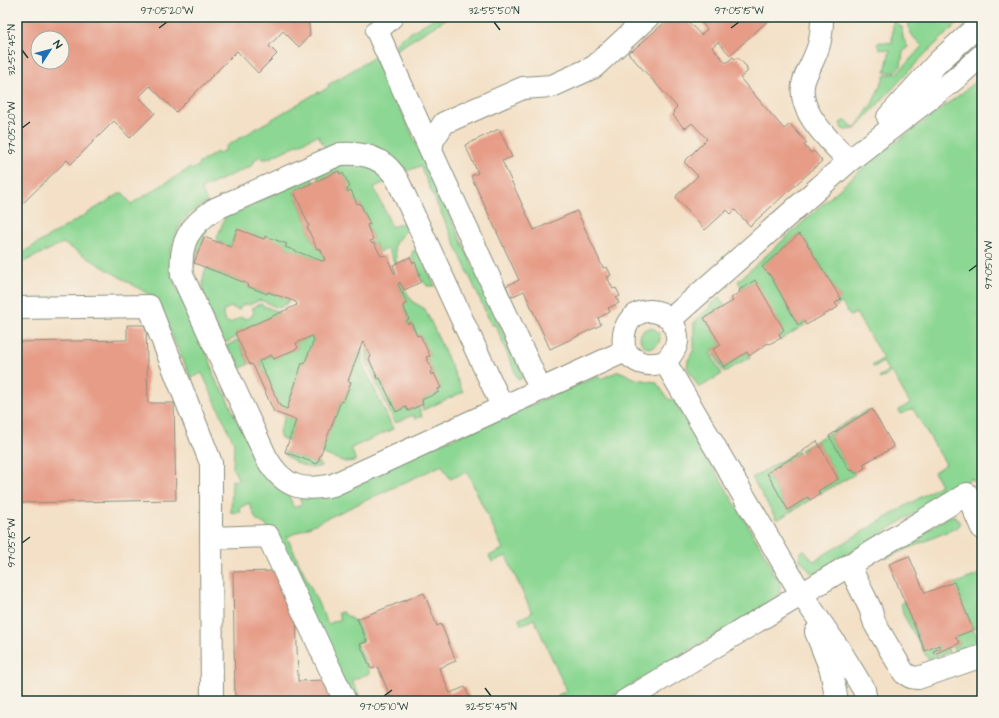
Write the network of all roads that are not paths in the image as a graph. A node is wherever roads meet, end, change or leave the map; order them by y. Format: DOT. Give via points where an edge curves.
graph roads {
  1 [pos="392,17"];
  2 [pos="648,17"];
  3 [pos="822,17"];
  4 [pos="982,22"];
  5 [pos="982,54"];
  6 [pos="431,151"];
  7 [pos="848,161"];
  8 [pos="17,308"];
  9 [pos="671,319"];
  10 [pos="625,351"];
  11 [pos="664,362"];
  12 [pos="541,390"];
  13 [pos="503,408"];
  14 [pos="982,528"];
  15 [pos="211,538"];
  16 [pos="850,566"];
  17 [pos="802,595"];
  18 [pos="982,656"];
  19 [pos="212,701"];
  20 [pos="345,701"];
  21 [pos="625,701"];
  22 [pos="838,701"];
  23 [pos="866,701"];
  1 -- 6 [label="lane" via="377,31"];
  2 -- 6 [label="lane" via="594,67 552,86 523,88 444,123 435,136"];
  3 -- 7 [label="lane" via="822,36 802,86 803,98 807,111"];
  4 -- 7 [label="lane" via="938,62"];
  5 -- 7 [label="lane" via="955,79"];
  6 -- 12 [label="lane"];
  7 -- 9 [label="lane"];
  8 -- 15 [label="lane" via="149,306 212,463"];
  9 -- 10 [label="lane" via="663,313 654,311 637,314 624,330 622,341"];
  9 -- 11 [label="lane" via="677,330 677,342 674,352"];
  10 -- 11 [label="lane" via="632,359 641,363 653,365"];
  10 -- 12 [label="lane"];
  11 -- 17 [label="lane"];
  12 -- 13 [label="lane"];
  13 -- 13 [label="lane" via="333,485 316,489 288,483 276,474 267,459 182,274 183,244 190,230 215,209 340,154 368,154 383,162 398,181"];
  14 -- 16 [label="lane" via="967,494"];
  15 -- 19 [label="lane"];
  15 -- 20 [label="lane" via="268,536"];
  16 -- 17 [label="lane"];
  16 -- 18 [label="lane" via="870,608 874,624 904,673 918,678"];
  17 -- 21 [label="lane"];
  17 -- 22 [label="lane" via="832,670"];
  17 -- 23 [label="lane" via="845,658 864,690"];
}
